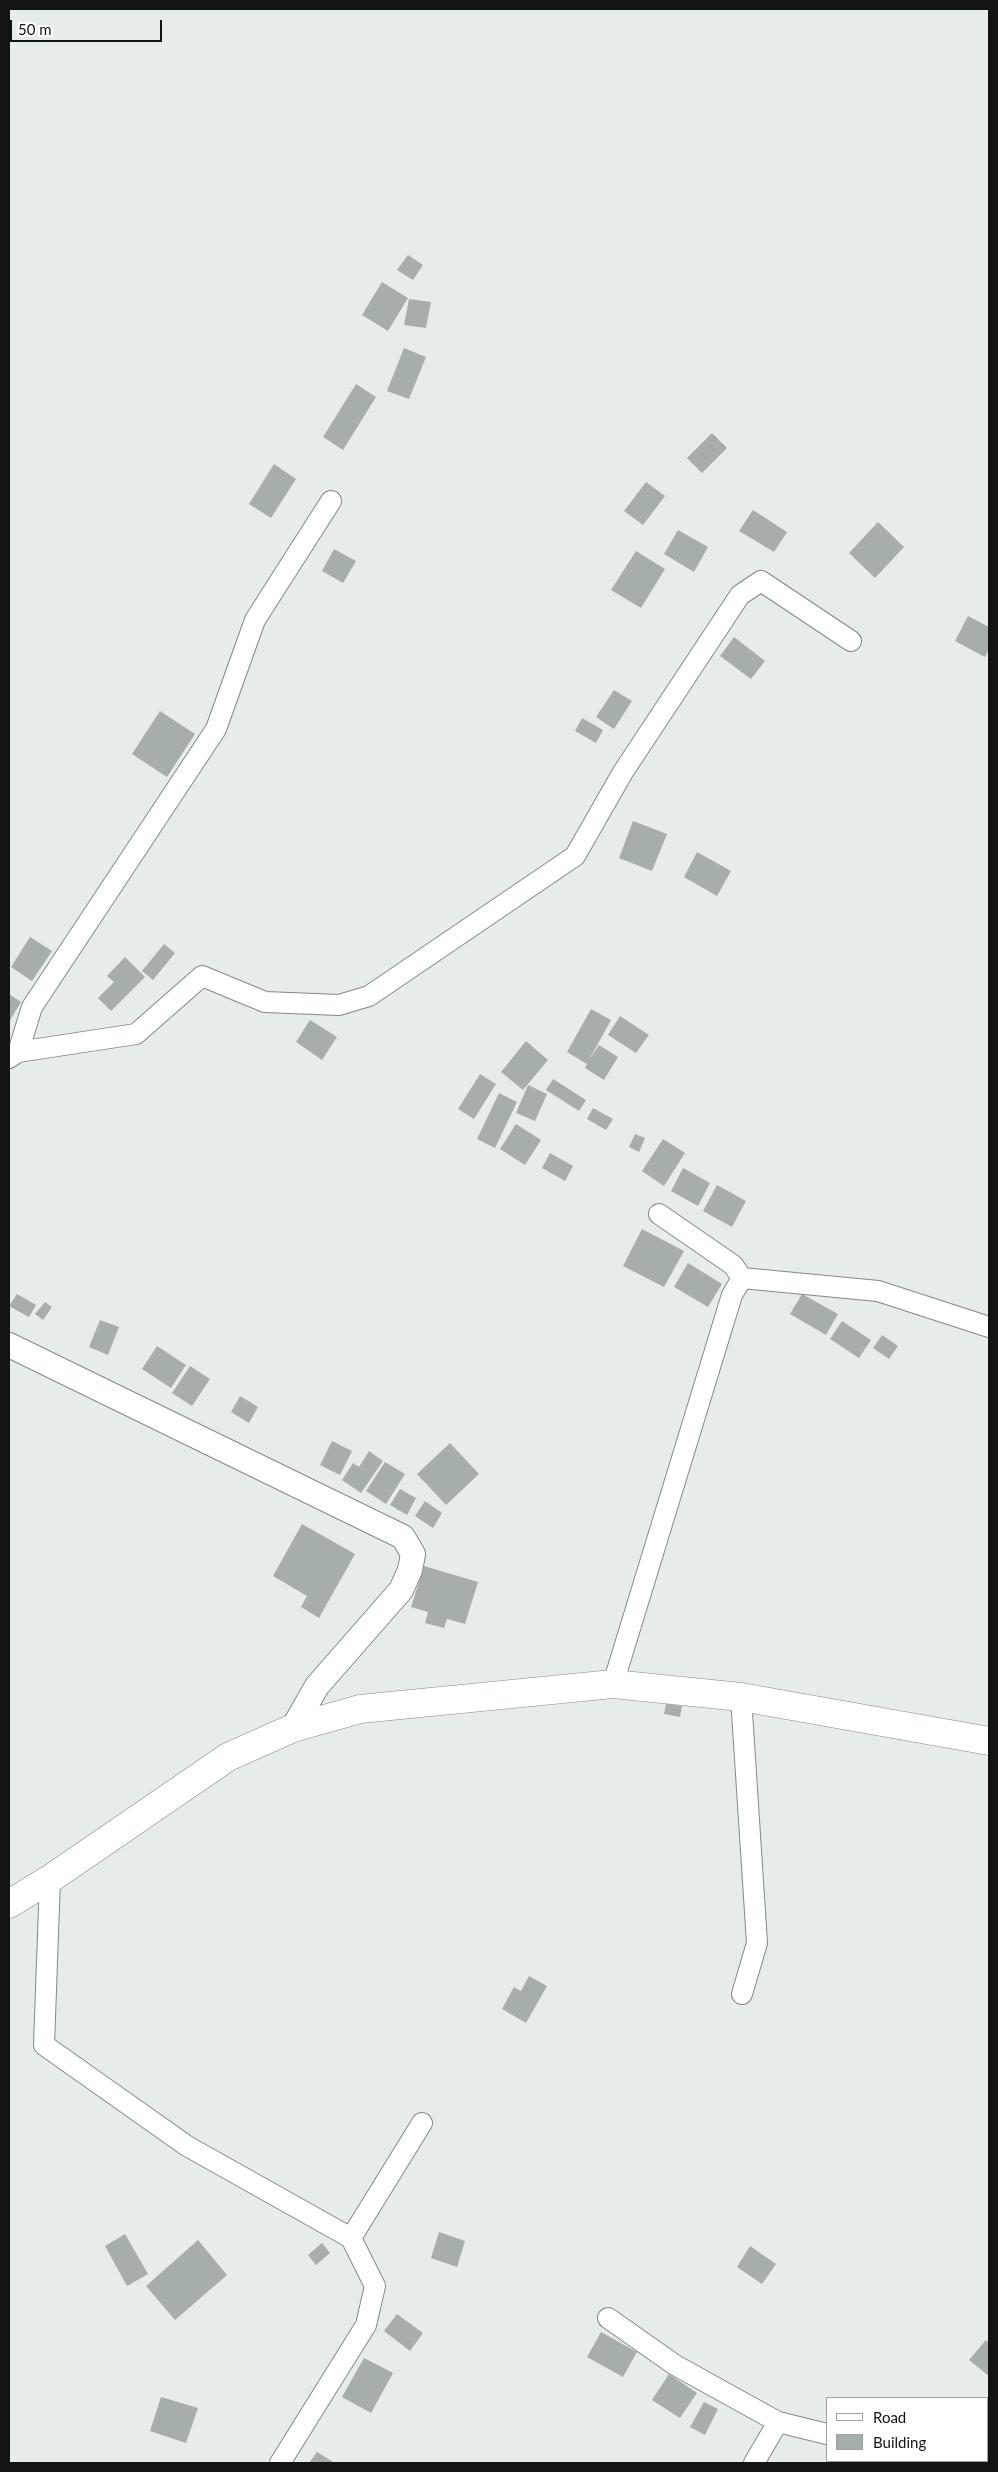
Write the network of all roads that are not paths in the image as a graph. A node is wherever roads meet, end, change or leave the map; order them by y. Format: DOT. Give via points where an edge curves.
graph roads {
  1 [pos="331,501"];
  2 [pos="851,640"];
  3 [pos="13,1055"];
  4 [pos="658,1214"];
  5 [pos="742,1278"];
  6 [pos="989,1327"];
  7 [pos="9,1345"];
  8 [pos="613,1684"];
  9 [pos="741,1697"];
  10 [pos="293,1728"];
  11 [pos="989,1741"];
  12 [pos="50,1879"];
  13 [pos="9,1904"];
  14 [pos="742,1994"];
  15 [pos="422,2123"];
  16 [pos="351,2238"];
  17 [pos="608,2318"];
  18 [pos="778,2422"];
  19 [pos="826,2434"];
  20 [pos="280,2463"];
  21 [pos="754,2463"];
  1 -- 3 [label="street" via="255,620 216,729 32,1007"];
  2 -- 3 [label="street" via="762,580 740,594 623,772 575,856 369,996 339,1005 265,1002 202,976 136,1034"];
  4 -- 5 [label="street" via="733,1264"];
  5 -- 6 [label="street" via="878,1291"];
  5 -- 8 [label="street" via="732,1294"];
  7 -- 10 [label="street" via="403,1536 413,1554 401,1590 317,1686"];
  8 -- 9 [label="main road"];
  8 -- 10 [label="main road" via="360,1709"];
  9 -- 11 [label="main road"];
  9 -- 14 [label="street" via="757,1942"];
  10 -- 12 [label="main road" via="228,1758"];
  12 -- 13 [label="main road"];
  12 -- 16 [label="street" via="44,2045 187,2146"];
  15 -- 16 [label="street"];
  16 -- 20 [label="street" via="375,2286 366,2326"];
  17 -- 18 [label="street" via="675,2365"];
  18 -- 19 [label="street"];
  18 -- 21 [label="street"];
}
